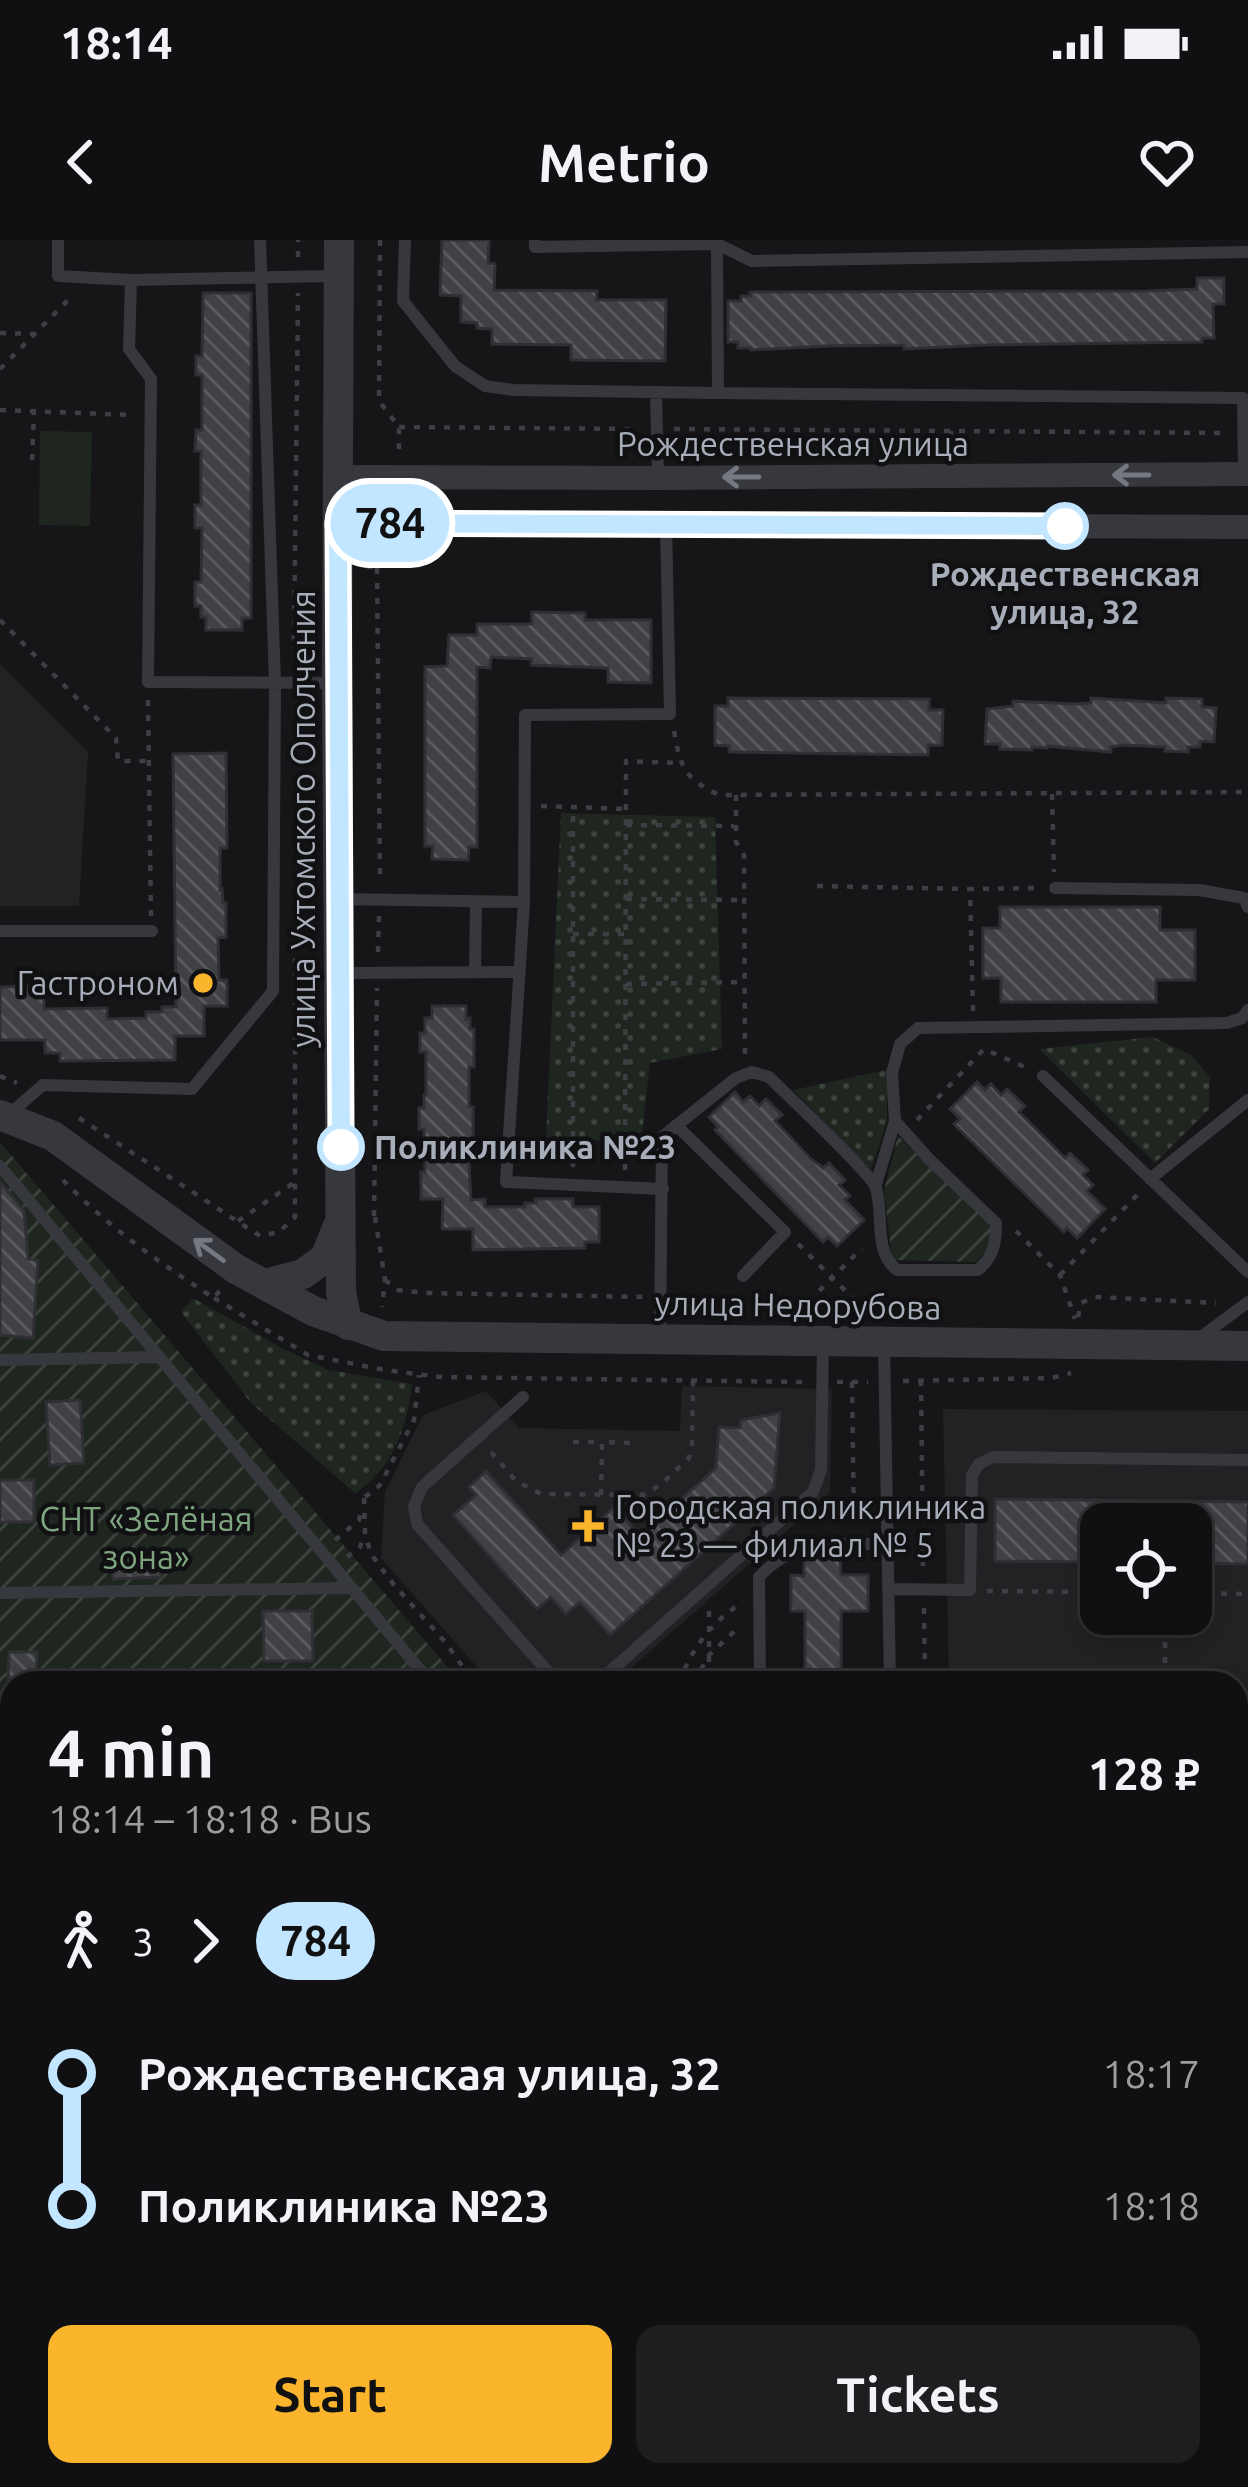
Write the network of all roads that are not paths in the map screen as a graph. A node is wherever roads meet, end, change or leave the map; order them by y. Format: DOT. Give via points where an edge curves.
graph roads {
  1 [pos="58,240"];
  2 [pos="260,240"];
  3 [pos="339,240"];
  4 [pos="405,240"];
  5 [pos="535,240"];
  6 [pos="717,244"];
  7 [pos="1248,252"];
  8 [pos="338,276"];
  9 [pos="260,278"];
  10 [pos="131,280"];
  11 [pos="656,393"];
  12 [pos="718,393"];
  13 [pos="1246,399"];
  14 [pos="1246,474"];
  15 [pos="338,477"];
  16 [pos="658,478"];
  17 [pos="338,523"];
  18 [pos="666,524"];
  19 [pos="1248,526"];
  20 [pos="337,683"];
  21 [pos="274,684"];
  22 [pos="1055,888"];
  23 [pos="339,899"];
  24 [pos="476,902"];
  25 [pos="524,902"];
  26 [pos="1248,907"];
  27 [pos="0,931"];
  28 [pos="152,931"];
  29 [pos="475,972"];
  30 [pos="520,972"];
  31 [pos="340,973"];
  32 [pos="1248,1010"];
  33 [pos="1038,1077"];
  34 [pos="1248,1100"];
  35 [pos="3,1116"];
  36 [pos="895,1120"];
  37 [pos="676,1125"];
  38 [pos="0,1166"];
  39 [pos="1148,1183"];
  40 [pos="876,1184"];
  41 [pos="662,1189"];
  42 [pos="341,1216"];
  43 [pos="1248,1273"];
  44 [pos="743,1276"];
  45 [pos="265,1284"];
  46 [pos="1241,1303"];
  47 [pos="348,1325"];
  48 [pos="879,1330"];
  49 [pos="660,1339"];
  50 [pos="823,1341"];
  51 [pos="1190,1345"];
  52 [pos="1248,1346"];
  53 [pos="159,1357"];
  54 [pos="0,1360"];
  55 [pos="523,1397"];
  56 [pos="1248,1460"];
  57 [pos="887,1544"];
  58 [pos="352,1588"];
  59 [pos="888,1589"];
  60 [pos="0,1593"];
  61 [pos="421,1671"];
  62 [pos="547,1671"];
  63 [pos="611,1671"];
  64 [pos="760,1671"];
  65 [pos="890,1671"];
  1 -- 10 [label="lane" via="58,276"];
  2 -- 9 [label="lane"];
  3 -- 8 [label="street, улица Ухтомского Ополчения"];
  4 -- 11 [label="lane" via="403,301 454,366 485,386"];
  5 -- 6 [label="lane" via="535,247"];
  6 -- 7 [label="lane" via="752,261"];
  6 -- 12 [label="lane"];
  8 -- 9 [label="lane"];
  8 -- 15 [label="street, улица Ухтомского Ополчения"];
  9 -- 10 [label="lane"];
  9 -- 21 [label="lane"];
  10 -- 21 [label="lane" via="129,350 151,379 148,682"];
  11 -- 12 [label="lane"];
  11 -- 16 [label="lane"];
  12 -- 13 [label="lane"];
  13 -- 14 [label="lane"];
  14 -- 16 [label="street, Рождественская улица, one-way"];
  15 -- 16 [label="street, Рождественская улица"];
  15 -- 17 [label="street, улица Ухтомского Ополчения"];
  17 -- 18 [label="street"];
  17 -- 20 [label="street, улица Ухтомского Ополчения"];
  18 -- 19 [label="street"];
  18 -- 25 [label="lane" via="670,714 526,715"];
  20 -- 21 [label="lane"];
  20 -- 23 [label="street, улица Ухтомского Ополчения"];
  21 -- 35 [label="lane" via="273,991 191,1089 43,1084"];
  22 -- 26 [label="lane" via="1198,890 1244,898"];
  23 -- 24 [label="lane"];
  23 -- 31 [label="street, улица Ухтомского Ополчения"];
  24 -- 25 [label="lane"];
  24 -- 29 [label="lane"];
  25 -- 30 [label="lane"];
  27 -- 28 [label="lane"];
  29 -- 30 [label="lane"];
  29 -- 31 [label="lane"];
  30 -- 41 [label="lane" via="506,1182"];
  31 -- 42 [label="street, улица Ухтомского Ополчения"];
  32 -- 36 [label="lane" via="1227,1024 918,1028 900,1044 892,1073"];
  33 -- 39 [label="lane"];
  34 -- 39 [label="lane"];
  45 -- 35 [label="street, улица Недорубова, one-way" via="53,1136"];
  36 -- 40 [label="lane"];
  36 -- 40 [label="lane" via="996,1223 997,1245 978,1270 897,1270 888,1263"];
  37 -- 40 [label="lane" via="752,1072 769,1078"];
  37 -- 41 [label="lane" via="662,1137"];
  37 -- 44 [label="lane" via="785,1232"];
  38 -- 53 [label="lane"];
  39 -- 43 [label="lane"];
  41 -- 49 [label="lane"];
  42 -- 45 [label="street" via="325,1258"];
  42 -- 47 [label="street, улица Ухтомского Ополчения"];
  45 -- 47 [label="street, улица Недорубова"];
  46 -- 51 [label="lane"];
  47 -- 49 [label="street, улица Недорубова" via="384,1336"];
  48 -- 50 [label="street, улица Недорубова"];
  48 -- 51 [label="street, улица Недорубова" via="1078,1346"];
  48 -- 57 [label="lane"];
  49 -- 50 [label="street, улица Недорубова"];
  50 -- 63 [label="lane" via="821,1470 813,1492"];
  51 -- 52 [label="street, улица Недорубова"];
  53 -- 54 [label="lane"];
  53 -- 58 [label="lane"];
  55 -- 62 [label="lane" via="422,1486 414,1506 417,1524"];
  56 -- 59 [label="lane" via="993,1456 976,1468 971,1485 970,1590"];
  57 -- 59 [label="lane"];
  57 -- 64 [label="lane" via="810,1545 759,1577"];
  58 -- 60 [label="lane"];
  58 -- 61 [label="lane"];
  59 -- 65 [label="lane"];
}
